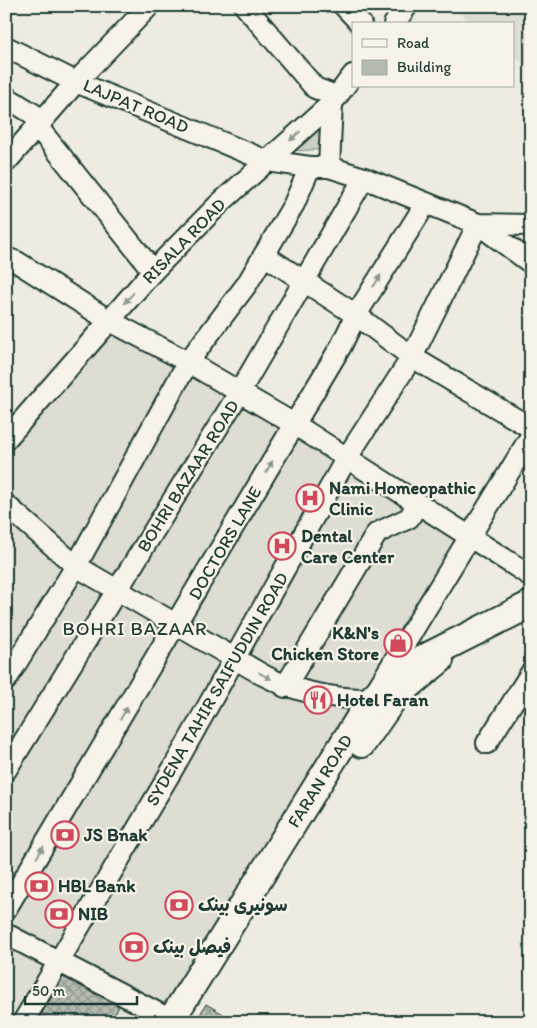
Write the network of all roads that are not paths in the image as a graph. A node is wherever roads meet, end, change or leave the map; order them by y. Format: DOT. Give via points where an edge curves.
graph roads {
  1 [pos="149,6"];
  2 [pos="245,6"];
  3 [pos="344,6"];
  4 [pos="407,6"];
  5 [pos="358,22"];
  6 [pos="395,22"];
  7 [pos="6,47"];
  8 [pos="352,76"];
  9 [pos="76,82"];
  10 [pos="6,97"];
  11 [pos="334,100"];
  12 [pos="40,123"];
  13 [pos="267,161"];
  14 [pos="6,162"];
  15 [pos="319,167"];
  16 [pos="364,178"];
  17 [pos="426,203"];
  18 [pos="478,224"];
  19 [pos="531,225"];
  20 [pos="264,255"];
  21 [pos="6,258"];
  22 [pos="531,263"];
  23 [pos="153,271"];
  24 [pos="305,283"];
  25 [pos="356,315"];
  26 [pos="110,321"];
  27 [pos="412,357"];
  28 [pos="188,362"];
  29 [pos="239,393"];
  30 [pos="294,424"];
  31 [pos="531,428"];
  32 [pos="531,436"];
  33 [pos="6,439"];
  34 [pos="346,458"];
  35 [pos="6,505"];
  36 [pos="417,505"];
  37 [pos="470,536"];
  38 [pos="76,566"];
  39 [pos="531,576"];
  40 [pos="116,592"];
  41 [pos="531,604"];
  42 [pos="531,616"];
  43 [pos="177,626"];
  44 [pos="234,659"];
  45 [pos="531,673"];
  46 [pos="6,680"];
  47 [pos="284,687"];
  48 [pos="371,699"];
  49 [pos="487,743"];
  50 [pos="6,770"];
  51 [pos="6,909"];
  52 [pos="6,934"];
  53 [pos="59,960"];
  54 [pos="175,1021"];
  55 [pos="23,1022"];
  1 -- 9 [label="street"];
  2 -- 11 [label="street" via="315,88"];
  3 -- 5 [label="street"];
  4 -- 6 [label="street"];
  7 -- 9 [label="street, LAJPAT ROAD"];
  8 -- 11 [label="street, RISALA ROAD"];
  9 -- 12 [label="street"];
  9 -- 13 [label="street, LAJPAT ROAD"];
  10 -- 12 [label="street"];
  11 -- 13 [label="street, RISALA ROAD, one-way"];
  11 -- 15 [label="street"];
  12 -- 14 [label="street"];
  12 -- 23 [label="street"];
  13 -- 15 [label="street, LAJPAT ROAD"];
  13 -- 23 [label="street, RISALA ROAD"];
  15 -- 16 [label="street, LAJPAT ROAD"];
  15 -- 20 [label="street"];
  16 -- 17 [label="street, LAJPAT ROAD"];
  16 -- 24 [label="street, BOHRI BAZAAR ROAD"];
  17 -- 18 [label="street, LAJPAT ROAD"];
  25 -- 17 [label="street, DOCTORS LANE, one-way"];
  18 -- 19 [label="street"];
  18 -- 22 [label="street"];
  18 -- 27 [label="street, SYDENA TAHIR SAIFUDDIN ROAD"];
  20 -- 24 [label="street"];
  20 -- 28 [label="street" via="247,284"];
  21 -- 26 [label="street"];
  23 -- 26 [label="street, RISALA ROAD, one-way"];
  24 -- 25 [label="street"];
  24 -- 29 [label="street, BOHRI BAZAAR ROAD"];
  25 -- 27 [label="street"];
  25 -- 30 [label="street, DOCTORS LANE"];
  26 -- 28 [label="street"];
  26 -- 33 [label="street, RISALA ROAD"];
  27 -- 31 [label="street"];
  27 -- 34 [label="street, SYDENA TAHIR SAIFUDDIN ROAD"];
  28 -- 29 [label="street"];
  28 -- 38 [label="street"];
  29 -- 30 [label="street"];
  29 -- 40 [label="street, BOHRI BAZAAR ROAD"];
  30 -- 34 [label="street"];
  43 -- 30 [label="street, DOCTORS LANE, one-way"];
  32 -- 37 [label="street"];
  34 -- 36 [label="street"];
  34 -- 44 [label="street, SYDENA TAHIR SAIFUDDIN ROAD"];
  35 -- 38 [label="street"];
  36 -- 37 [label="street"];
  36 -- 47 [label="street" via="409,518 378,533"];
  37 -- 39 [label="street"];
  37 -- 48 [label="street"];
  38 -- 40 [label="street"];
  38 -- 46 [label="street"];
  40 -- 43 [label="street"];
  40 -- 50 [label="street, BOHRI BAZAAR ROAD"];
  41 -- 48 [label="main road, FARAN ROAD" via="402,668"];
  42 -- 54 [label="main road" via="491,631 449,654 394,698"];
  43 -- 44 [label="street"];
  51 -- 43 [label="street, DOCTORS LANE, one-way"];
  44 -- 47 [label="street, one-way"];
  44 -- 53 [label="street, SYDENA TAHIR SAIFUDDIN ROAD"];
  45 -- 49 [label="street"];
  47 -- 48 [label="street" via="337,699"];
  48 -- 54 [label="main road, FARAN ROAD"];
  52 -- 53 [label="street"];
  53 -- 54 [label="street"];
  53 -- 55 [label="street, SYDENA TAHIR SAIFUDDIN ROAD"];
}
